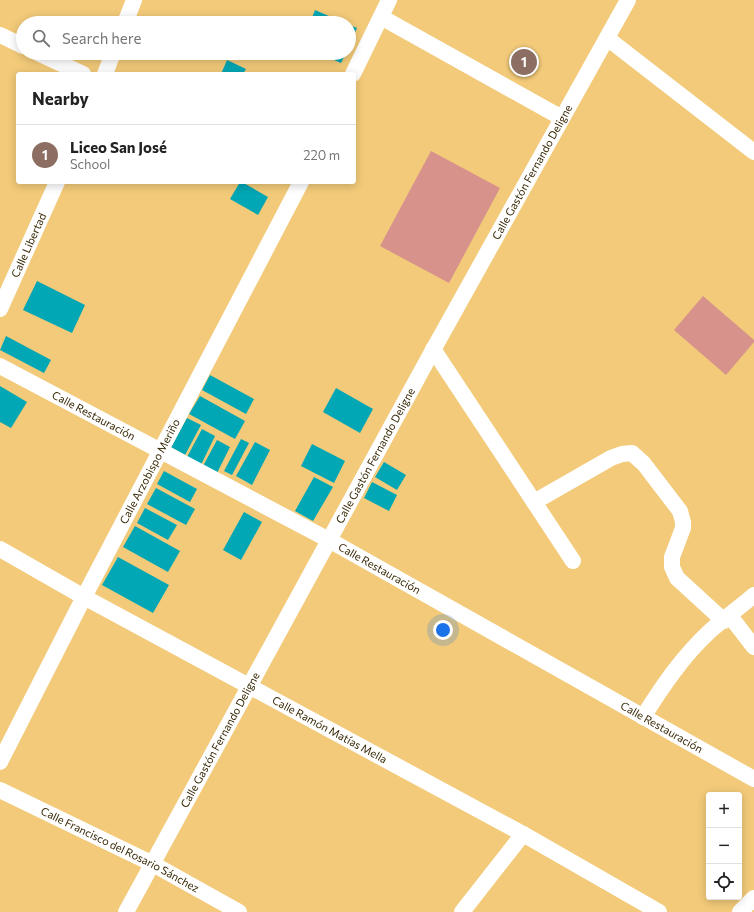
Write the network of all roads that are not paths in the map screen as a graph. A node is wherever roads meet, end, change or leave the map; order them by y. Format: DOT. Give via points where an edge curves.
graph roads {
  1 [pos="134,0"];
  2 [pos="628,0"];
  3 [pos="382,5"];
  4 [pos="128,16"];
  5 [pos="0,35"];
  6 [pos="607,38"];
  7 [pos="16,43"];
  8 [pos="53,60"];
  9 [pos="111,60"];
  10 [pos="78,72"];
  11 [pos="107,72"];
  12 [pos="354,72"];
  13 [pos="562,118"];
  14 [pos="754,152"];
  15 [pos="56,184"];
  16 [pos="300,184"];
  17 [pos="0,309"];
  18 [pos="434,349"];
  19 [pos="0,366"];
  20 [pos="160,451"];
  21 [pos="534,502"];
  22 [pos="329,540"];
  23 [pos="0,549"];
  24 [pos="573,561"];
  25 [pos="754,595"];
  26 [pos="84,597"];
  27 [pos="727,618"];
  28 [pos="754,647"];
  29 [pos="249,687"];
  30 [pos="643,717"];
  31 [pos="0,762"];
  32 [pos="754,779"];
  33 [pos="0,790"];
  34 [pos="523,834"];
  35 [pos="153,864"];
  36 [pos="754,898"];
  37 [pos="126,912"];
  38 [pos="239,912"];
  39 [pos="462,912"];
  40 [pos="659,912"];
  41 [pos="740,912"];
  1 -- 4 [label="street"];
  2 -- 6 [label="street, Calle Gastón Fernando Deligne"];
  3 -- 12 [label="street"];
  3 -- 13 [label="street"];
  5 -- 7 [label="street"];
  6 -- 13 [label="street, Calle Gastón Fernando Deligne"];
  6 -- 14 [label="street"];
  8 -- 10 [label="street"];
  9 -- 11 [label="street"];
  13 -- 18 [label="street, Calle Gastón Fernando Deligne"];
  15 -- 17 [label="street, Calle Libertad"];
  16 -- 20 [label="street, Calle Arzobispo Meriño"];
  18 -- 21 [label="street"];
  18 -- 22 [label="street, Calle Gastón Fernando Deligne"];
  19 -- 20 [label="street, Calle Restauración"];
  20 -- 22 [label="street, Calle Restauración"];
  20 -- 26 [label="street, Calle Arzobispo Meriño"];
  21 -- 24 [label="street"];
  21 -- 27 [label="street" via="611,458 632,453 644,464 680,511 683,528 672,556 672,567 677,578"];
  22 -- 29 [label="street, Calle Gastón Fernando Deligne"];
  22 -- 30 [label="street, Calle Restauración"];
  23 -- 26 [label="street, Calle Ramón Matías Mella"];
  25 -- 27 [label="street"];
  26 -- 29 [label="street, Calle Ramón Matías Mella"];
  26 -- 31 [label="street, Calle Arzobispo Meriño"];
  27 -- 28 [label="street"];
  27 -- 30 [label="street" via="709,632 669,678"];
  29 -- 34 [label="street, Calle Ramón Matías Mella"];
  29 -- 35 [label="street, Calle Gastón Fernando Deligne"];
  30 -- 32 [label="street, Calle Restauración"];
  33 -- 35 [label="street, Calle Francisco del Rosario Sánchez"];
  34 -- 39 [label="street"];
  34 -- 40 [label="street, Calle Ramón Matías Mella"];
  35 -- 37 [label="street, Calle Gastón Fernando Deligne"];
  35 -- 38 [label="street, Calle Francisco del Rosario Sánchez"];
  36 -- 41 [label="street"];
}
